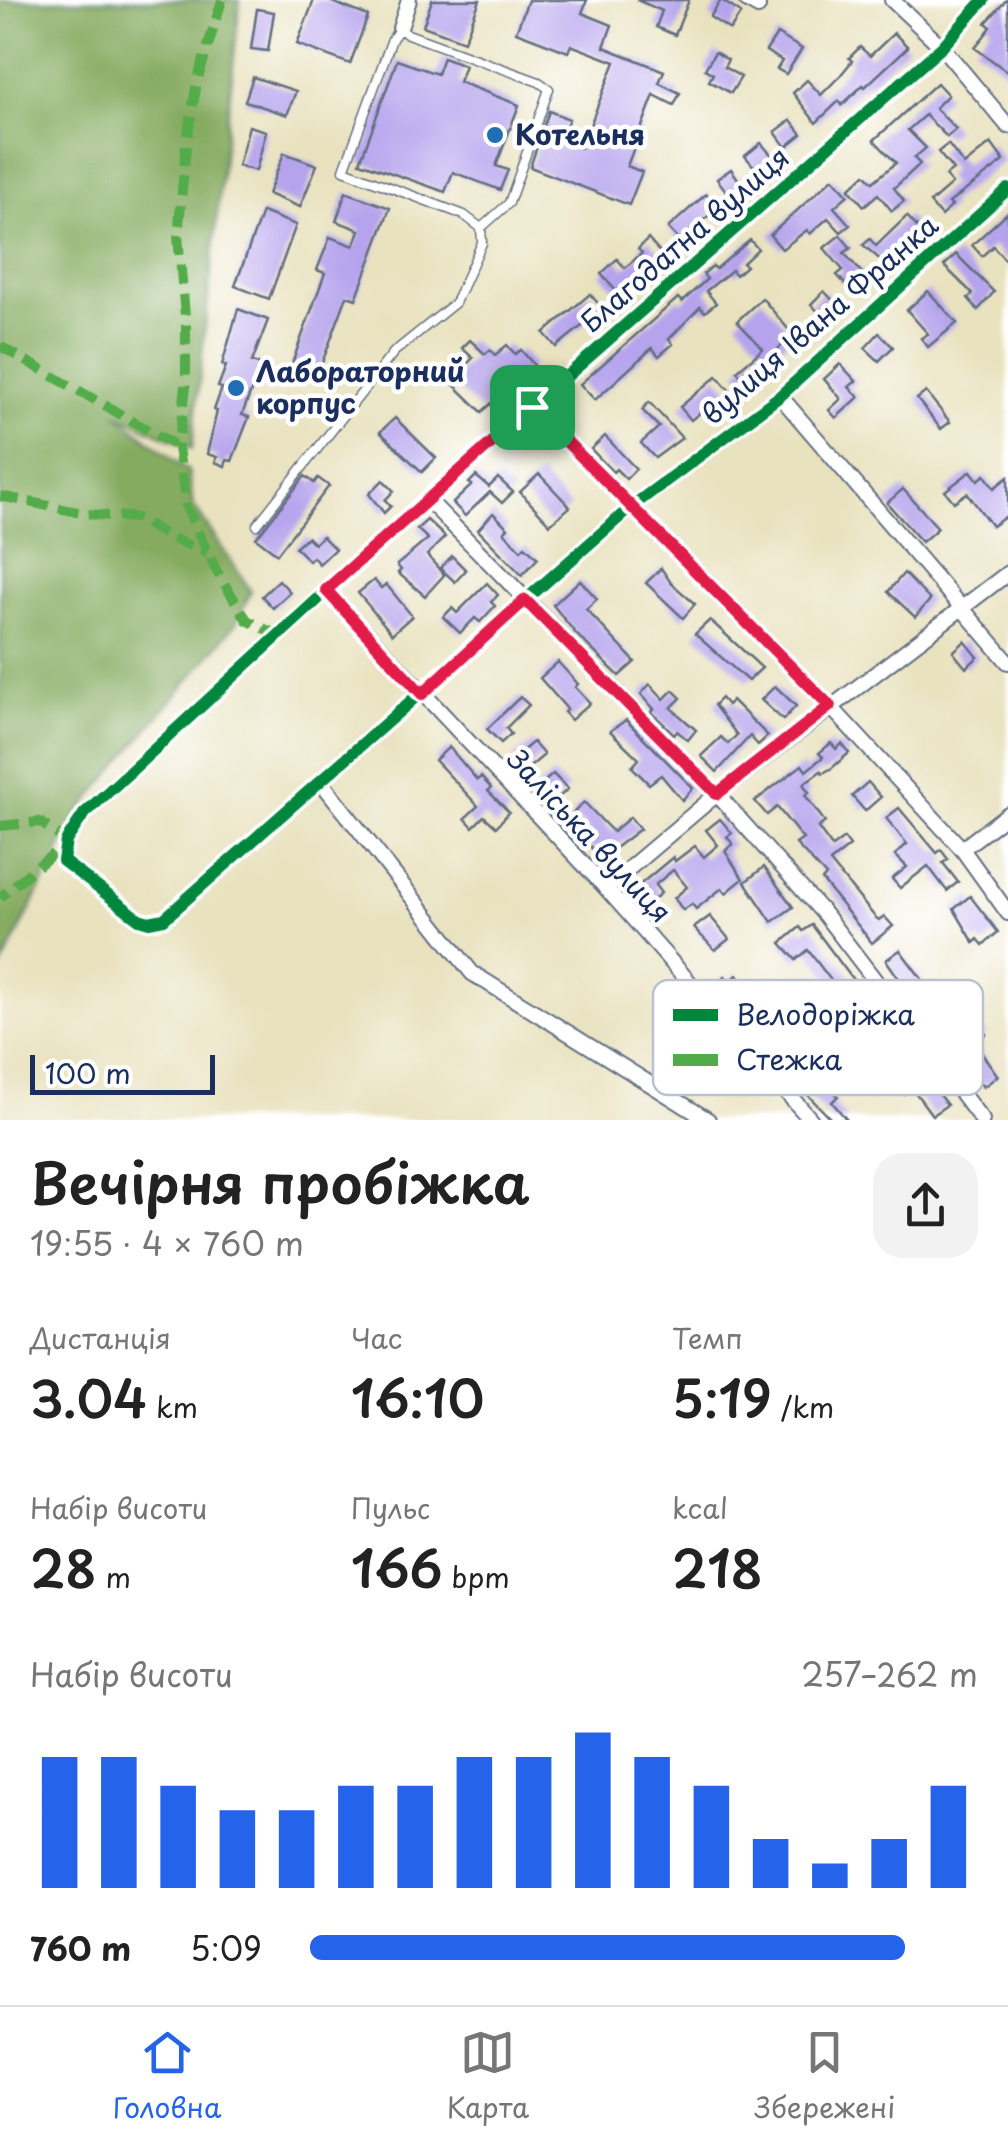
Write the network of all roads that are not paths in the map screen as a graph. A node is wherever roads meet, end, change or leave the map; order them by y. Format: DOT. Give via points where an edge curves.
graph roads {
  1 [pos="409,0"];
  2 [pos="892,0"];
  3 [pos="984,0"];
  4 [pos="400,28"];
  5 [pos="942,47"];
  6 [pos="1008,126"];
  7 [pos="1008,188"];
  8 [pos="481,228"];
  9 [pos="780,396"];
  10 [pos="532,407"];
  11 [pos="427,499"];
  12 [pos="631,507"];
  13 [pos="257,525"];
  14 [pos="1008,573"];
  15 [pos="326,590"];
  16 [pos="525,600"];
  17 [pos="961,608"];
  18 [pos="1008,662"];
  19 [pos="422,694"];
  20 [pos="830,706"];
  21 [pos="322,783"];
  22 [pos="717,794"];
  23 [pos="1008,814"];
  24 [pos="962,849"];
  25 [pos="606,888"];
  26 [pos="1008,913"];
  27 [pos="164,919"];
  28 [pos="687,980"];
  29 [pos="875,980"];
  30 [pos="653,1086"];
  31 [pos="668,1095"];
  32 [pos="789,1095"];
  33 [pos="963,1095"];
  34 [pos="708,1120"];
  35 [pos="811,1120"];
  36 [pos="982,1120"];
  1 -- 4 [label="street"];
  2 -- 5 [label="street"];
  3 -- 5 [label="street, Благодатна вулиця"];
  4 -- 8 [label="lane" via="344,170 464,215"];
  4 -- 8 [label="lane" via="549,89 509,203"];
  5 -- 6 [label="street"];
  5 -- 10 [label="street, Благодатна вулиця"];
  7 -- 9 [label="street, вулиця Івана Франка"];
  8 -- 13 [label="lane" via="482,243 455,302 394,352"];
  9 -- 12 [label="street, вулиця Івана Франка"];
  9 -- 17 [label="street"];
  10 -- 11 [label="street, Благодатна вулиця"];
  10 -- 12 [label="street"];
  11 -- 15 [label="street, Благодатна вулиця"];
  11 -- 16 [label="street"];
  12 -- 16 [label="street, вулиця Івана Франка"];
  12 -- 20 [label="street"];
  14 -- 17 [label="street"];
  15 -- 19 [label="street, Заліська вулиця"];
  15 -- 27 [label="street, Благодатна вулиця" via="84,814 66,842 63,861 140,919"];
  16 -- 19 [label="street, вулиця Івана Франка"];
  16 -- 22 [label="street"];
  17 -- 18 [label="street"];
  17 -- 20 [label="street"];
  19 -- 21 [label="street, вулиця Івана Франка"];
  19 -- 25 [label="street, Заліська вулиця"];
  20 -- 22 [label="street"];
  20 -- 24 [label="street"];
  21 -- 27 [label="street, вулиця Івана Франка"];
  21 -- 30 [label="street" via="472,974"];
  22 -- 25 [label="street"];
  22 -- 29 [label="street"];
  23 -- 24 [label="street"];
  24 -- 26 [label="street"];
  25 -- 28 [label="street, Заліська вулиця"];
  31 -- 34 [label="street"];
  32 -- 35 [label="street, Заліська вулиця"];
  33 -- 36 [label="street"];
}
